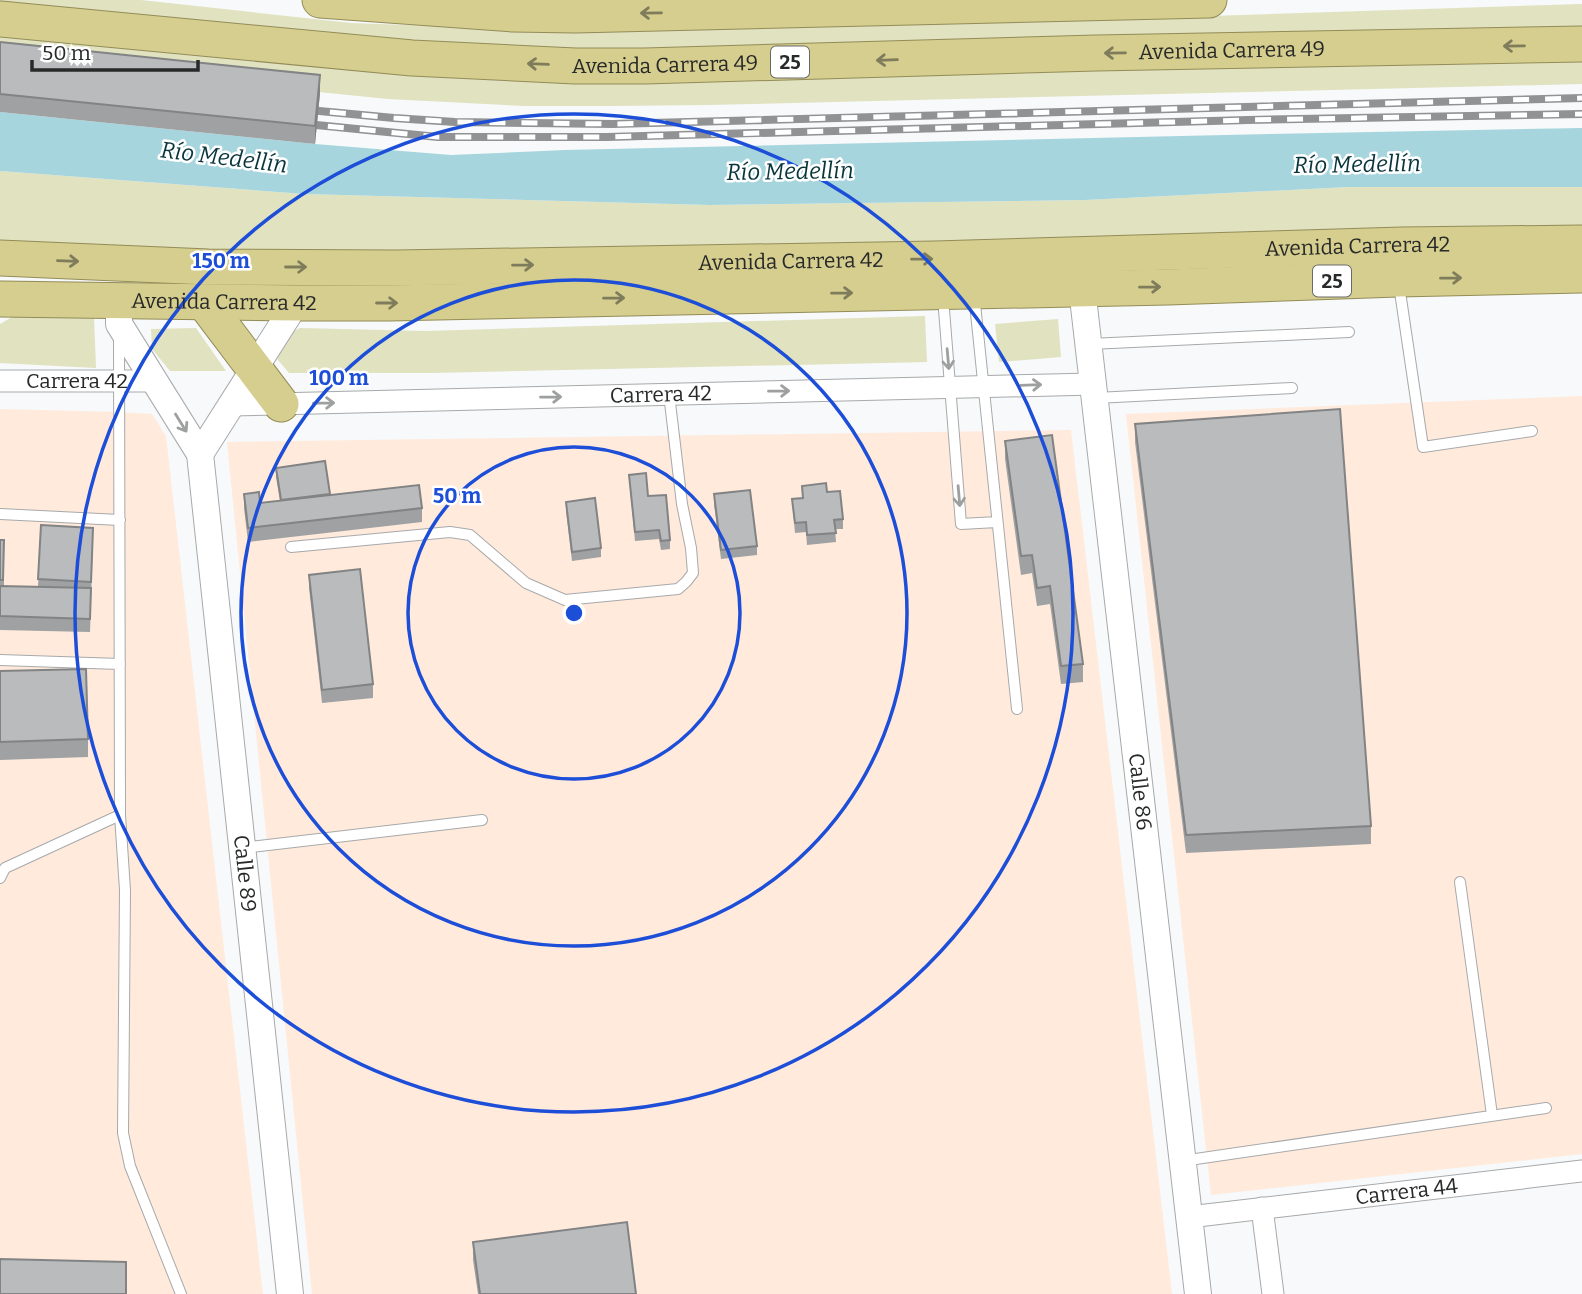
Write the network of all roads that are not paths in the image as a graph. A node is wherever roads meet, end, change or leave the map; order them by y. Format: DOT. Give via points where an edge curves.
graph roads {
  1 [pos="320,0"];
  2 [pos="752,0"];
  3 [pos="1209,0"];
  4 [pos="710,12"];
  5 [pos="0,19"];
  6 [pos="1582,44"];
  7 [pos="1582,243"];
  8 [pos="0,258"];
  9 [pos="1582,275"];
  10 [pos="1398,279"];
  11 [pos="1082,289"];
  12 [pos="958,291"];
  13 [pos="3,301"];
  14 [pos="204,302"];
  15 [pos="296,303"];
  16 [pos="119,312"];
  17 [pos="1349,332"];
  18 [pos="1088,344"];
  19 [pos="254,369"];
  20 [pos="120,380"];
  21 [pos="0,381"];
  22 [pos="154,381"];
  23 [pos="984,386"];
  24 [pos="951,387"];
  25 [pos="1292,388"];
  26 [pos="1093,391"];
  27 [pos="670,394"];
  28 [pos="281,404"];
  29 [pos="231,405"];
  30 [pos="1532,431"];
  31 [pos="200,454"];
  32 [pos="0,514"];
  33 [pos="120,520"];
  34 [pos="997,522"];
  35 [pos="291,547"];
  36 [pos="0,660"];
  37 [pos="120,664"];
  38 [pos="1017,709"];
  39 [pos="120,815"];
  40 [pos="482,820"];
  41 [pos="242,848"];
  42 [pos="0,878"];
  43 [pos="1460,882"];
  44 [pos="1546,1108"];
  45 [pos="1492,1115"];
  46 [pos="1182,1161"];
  47 [pos="1582,1171"];
  48 [pos="1262,1208"];
  49 [pos="1189,1217"];
  50 [pos="181,1294"];
  51 [pos="290,1294"];
  52 [pos="1198,1294"];
  53 [pos="1273,1294"];
  4 -- 1 [label="highway, one-way" via="513,14"];
  2 -- 4 [label="highway"];
  3 -- 4 [label="highway"];
  6 -- 5 [label="highway, Avenida Carrera 49 / 25, one-way" via="575,66 412,58"];
  8 -- 7 [label="highway, Avenida Carrera 42 / 25, one-way" via="208,267 396,268"];
  10 -- 9 [label="highway, Avenida Carrera 42 / 25, one-way"];
  11 -- 10 [label="highway, Avenida Carrera 42 / 25, one-way"];
  10 -- 30 [label="lane" via="1423,447"];
  11 -- 12 [label="highway, Avenida Carrera 42 / 25"];
  11 -- 18 [label="street, Calle 86"];
  15 -- 12 [label="highway, Avenida Carrera 42 / 25, one-way"];
  12 -- 23 [label="lane"];
  12 -- 24 [label="lane, one-way"];
  13 -- 16 [label="highway, Avenida Carrera 42 / 25"];
  14 -- 15 [label="highway, Avenida Carrera 42 / 25"];
  14 -- 16 [label="highway, Avenida Carrera 42 / 25"];
  14 -- 19 [label="highway"];
  15 -- 19 [label="street"];
  16 -- 20 [label="lane"];
  16 -- 22 [label="street, Calle 89"];
  17 -- 18 [label="lane"];
  18 -- 26 [label="street, Calle 86"];
  19 -- 28 [label="highway"];
  19 -- 29 [label="street"];
  20 -- 21 [label="street, Carrera 42"];
  20 -- 22 [label="street, Carrera 42"];
  20 -- 33 [label="lane"];
  22 -- 31 [label="street, Calle 89, one-way"];
  23 -- 24 [label="street, Carrera 42"];
  23 -- 26 [label="street, Carrera 42, one-way"];
  23 -- 34 [label="lane"];
  27 -- 24 [label="street, Carrera 42, one-way"];
  24 -- 34 [label="lane, one-way" via="961,524"];
  25 -- 26 [label="lane"];
  26 -- 46 [label="street, Calle 86"];
  28 -- 27 [label="street, Carrera 42, one-way"];
  27 -- 35 [label="lane" via="693,573 678,589 565,600 526,583 470,535 450,532"];
  28 -- 29 [label="street, Carrera 42"];
  29 -- 31 [label="street"];
  31 -- 41 [label="street, Calle 89"];
  32 -- 33 [label="lane"];
  33 -- 37 [label="lane"];
  34 -- 38 [label="lane"];
  36 -- 37 [label="lane"];
  37 -- 39 [label="lane"];
  39 -- 42 [label="lane" via="5,868"];
  39 -- 50 [label="lane" via="125,890 123,1133 130,1166"];
  40 -- 41 [label="lane"];
  41 -- 51 [label="street, Calle 89"];
  43 -- 45 [label="lane"];
  44 -- 45 [label="lane"];
  45 -- 46 [label="lane"];
  46 -- 49 [label="street, Calle 86"];
  47 -- 48 [label="street, Carrera 44"];
  48 -- 49 [label="street, Carrera 44"];
  48 -- 53 [label="street"];
  49 -- 52 [label="street, Calle 86"];
}
